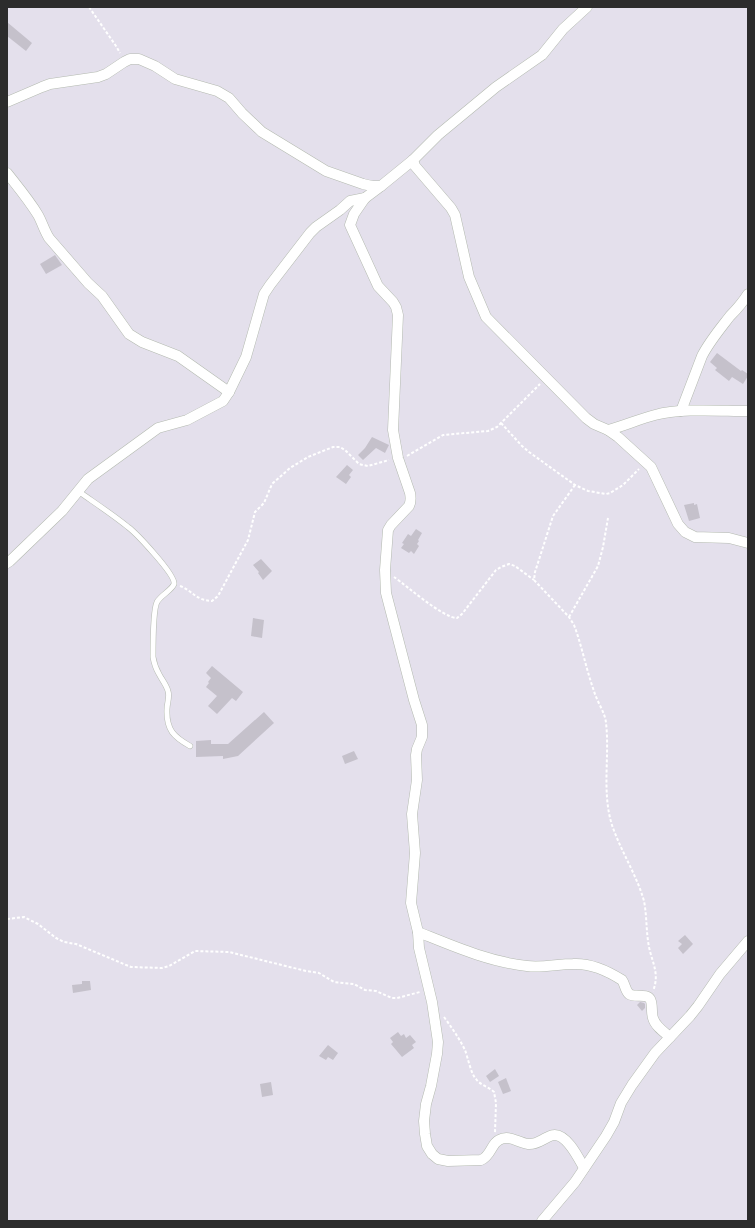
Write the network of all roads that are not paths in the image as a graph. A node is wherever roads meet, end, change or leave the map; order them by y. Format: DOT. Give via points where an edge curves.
graph roads {
  1 [pos="587,7"];
  2 [pos="7,102"];
  3 [pos="413,160"];
  4 [pos="7,173"];
  5 [pos="381,186"];
  6 [pos="365,198"];
  7 [pos="340,210"];
  8 [pos="350,225"];
  9 [pos="748,294"];
  10 [pos="230,392"];
  11 [pos="680,411"];
  12 [pos="748,411"];
  13 [pos="608,430"];
  14 [pos="78,491"];
  15 [pos="748,543"];
  16 [pos="7,563"];
  17 [pos="190,746"];
  18 [pos="418,932"];
  19 [pos="748,941"];
  20 [pos="670,1037"];
  21 [pos="584,1168"];
  22 [pos="542,1221"];
  1 -- 3 [label="street" via="563,29 542,55 496,87 438,135"];
  2 -- 5 [label="street" via="50,84 98,77 130,59 139,59 175,79 217,91 229,98 262,132 320,168 363,184"];
  3 -- 5 [label="street"];
  3 -- 13 [label="street" via="455,215 469,277 486,317 586,418"];
  4 -- 10 [label="street" via="34,208 49,238 102,296 129,334 178,356"];
  5 -- 6 [label="street"];
  6 -- 7 [label="street" via="350,201"];
  6 -- 8 [label="street"];
  7 -- 8 [label="street"];
  7 -- 10 [label="street" via="310,233 264,294 246,357"];
  8 -- 18 [label="street" via="378,286 389,296 398,315 393,430 398,459 410,493 410,503 388,530 385,570 386,593 422,725 422,737 416,755 417,780 412,814 415,853 411,903"];
  9 -- 11 [label="street" via="706,348"];
  10 -- 14 [label="street" via="223,402 187,420 158,428 150,433 88,479"];
  11 -- 12 [label="street"];
  11 -- 13 [label="street" via="656,415"];
  13 -- 15 [label="street" via="651,467 678,524 686,532 695,537 729,538"];
  14 -- 16 [label="street" via="62,511"];
  14 -- 17 [label="lane" via="128,527 167,568 174,579 174,583 160,597 156,606 153,657 168,690 167,708 172,733"];
  18 -- 20 [label="street" via="511,964 529,967 574,963 602,970 622,980 628,993 650,998 653,1021"];
  18 -- 21 [label="street" via="438,1042 424,1122 424,1134 432,1154 438,1159 448,1161 481,1160 500,1139 530,1144 557,1135 569,1143"];
  19 -- 20 [label="street" via="690,1016"];
  20 -- 21 [label="street" via="632,1085 610,1130"];
  21 -- 22 [label="street"];
}
